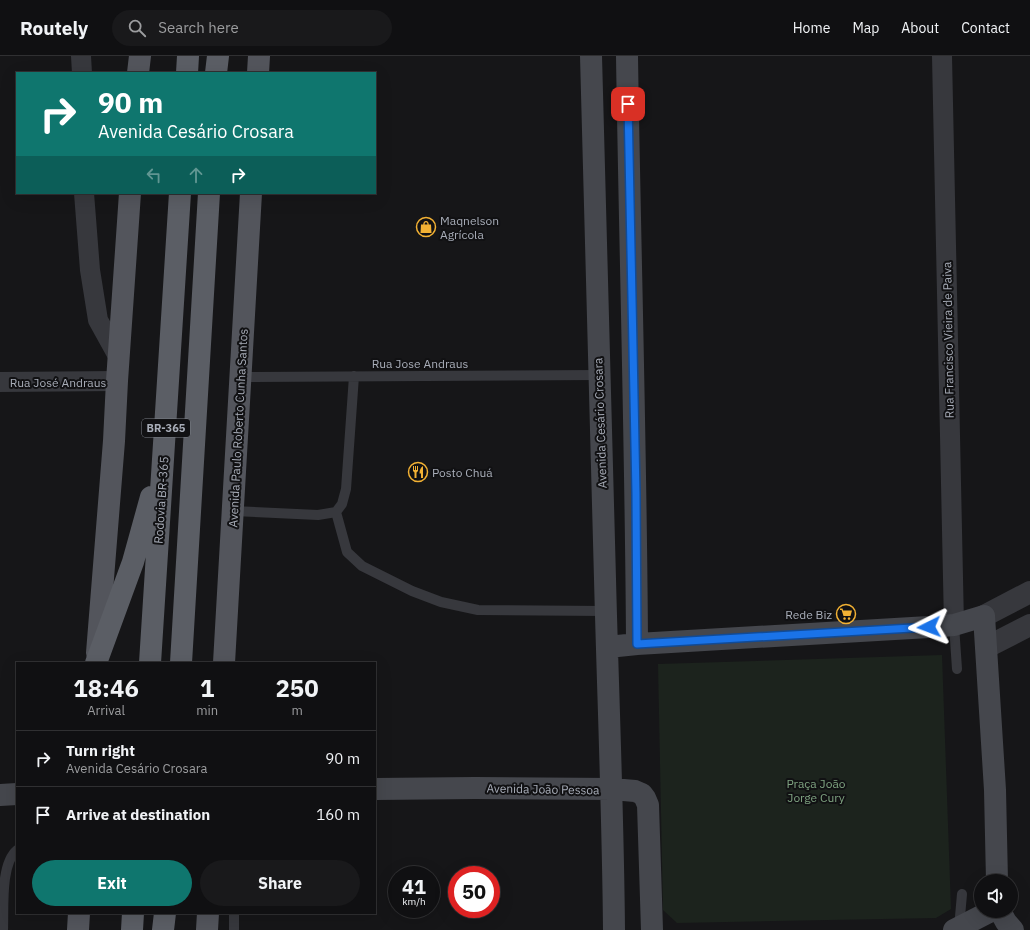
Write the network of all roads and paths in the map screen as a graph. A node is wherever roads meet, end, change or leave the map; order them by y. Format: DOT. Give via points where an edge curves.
graph roads {
  1 [pos="81,56"];
  2 [pos="140,56"];
  3 [pos="188,56"];
  4 [pos="218,56"];
  5 [pos="259,56"];
  6 [pos="591,56"];
  7 [pos="627,56"];
  8 [pos="942,56"];
  9 [pos="82,72"];
  10 [pos="138,72"];
  11 [pos="187,72"];
  12 [pos="216,72"];
  13 [pos="258,72"];
  14 [pos="84,194"];
  15 [pos="130,194"];
  16 [pos="180,194"];
  17 [pos="209,194"];
  18 [pos="251,194"];
  19 [pos="119,358"];
  20 [pos="599,375"];
  21 [pos="354,376"];
  22 [pos="241,377"];
  23 [pos="117,381"];
  24 [pos="0,382"];
  25 [pos="165,440"];
  26 [pos="233,511"];
  27 [pos="336,512"];
  28 [pos="1030,592"];
  29 [pos="606,611"];
  30 [pos="984,616"];
  31 [pos="954,625"];
  32 [pos="1030,625"];
  33 [pos="637,644"];
  34 [pos="608,647"];
  35 [pos="987,647"];
  36 [pos="96,662"];
  37 [pos="96,662"];
  38 [pos="150,662"];
  39 [pos="181,662"];
  40 [pos="224,662"];
  41 [pos="957,669"];
  42 [pos="376,789"];
  43 [pos="612,790"];
  44 [pos="16,794"];
  45 [pos="0,795"];
  46 [pos="16,851"];
  47 [pos="997,874"];
  48 [pos="962,894"];
  49 [pos="79,914"];
  50 [pos="133,914"];
  51 [pos="165,914"];
  52 [pos="208,914"];
  53 [pos="234,914"];
  54 [pos="977,918"];
  55 [pos="1004,918"];
  56 [pos="957,929"];
  57 [pos="3,930"];
  58 [pos="78,930"];
  59 [pos="132,930"];
  60 [pos="164,930"];
  61 [pos="207,930"];
  62 [pos="234,930"];
  63 [pos="614,930"];
  64 [pos="652,930"];
  65 [pos="1013,930"];
  1 -- 9 [label="street"];
  2 -- 10 [label="main road"];
  3 -- 11 [label="highway"];
  4 -- 12 [label="highway"];
  5 -- 13 [label="main road"];
  6 -- 20 [label="main road, Avenida Cesário Crosara"];
  7 -- 33 [label="main road"];
  8 -- 31 [label="street, Rua Francisco Vieira de Paiva"];
  14 -- 19 [label="street" via="90,270 98,320"];
  15 -- 19 [label="main road"];
  16 -- 25 [label="highway, Rodovia BR-365 / BR-365"];
  17 -- 39 [label="highway, BR-365"];
  18 -- 22 [label="main road, Avenida Paulo Roberto Cunha Santos"];
  19 -- 23 [label="main road"];
  20 -- 21 [label="lane, Rua Jose Andraus"];
  20 -- 29 [label="main road, Avenida Cesário Crosara"];
  21 -- 22 [label="lane, Rua Jose Andraus"];
  21 -- 27 [label="lane" via="346,489 342,504"];
  22 -- 26 [label="main road, Avenida Paulo Roberto Cunha Santos"];
  23 -- 24 [label="street, Rua José Andraus"];
  23 -- 37 [label="main road"];
  25 -- 36 [label="highway" via="133,562"];
  25 -- 38 [label="highway, Rodovia BR-365 / BR-365"];
  26 -- 27 [label="lane" via="318,515"];
  26 -- 40 [label="main road, Avenida Paulo Roberto Cunha Santos"];
  27 -- 29 [label="lane" via="347,552 362,566 412,591 441,602 478,610"];
  28 -- 30 [label="street"];
  29 -- 34 [label="main road, Avenida Cesário Crosara"];
  30 -- 31 [label="main road"];
  30 -- 35 [label="main road"];
  31 -- 33 [label="main road"];
  31 -- 41 [label="lane"];
  32 -- 35 [label="street"];
  33 -- 34 [label="main road"];
  34 -- 43 [label="main road, Avenida Cesário Crosara"];
  35 -- 47 [label="main road"];
  42 -- 43 [label="main road, Avenida João Pessoa"];
  43 -- 63 [label="main road, Avenida Cesário Crosara"];
  43 -- 64 [label="main road" via="635,791 646,798"];
  44 -- 45 [label="main road"];
  46 -- 57 [label="lane" via="8,863 5,878"];
  48 -- 56 [label="lane"];
  49 -- 58 [label="main road"];
  50 -- 59 [label="highway"];
  51 -- 60 [label="highway"];
  52 -- 61 [label="main road"];
  53 -- 62 [label="lane"];
  54 -- 56 [label="main road"];
  55 -- 65 [label="main road"];
}
